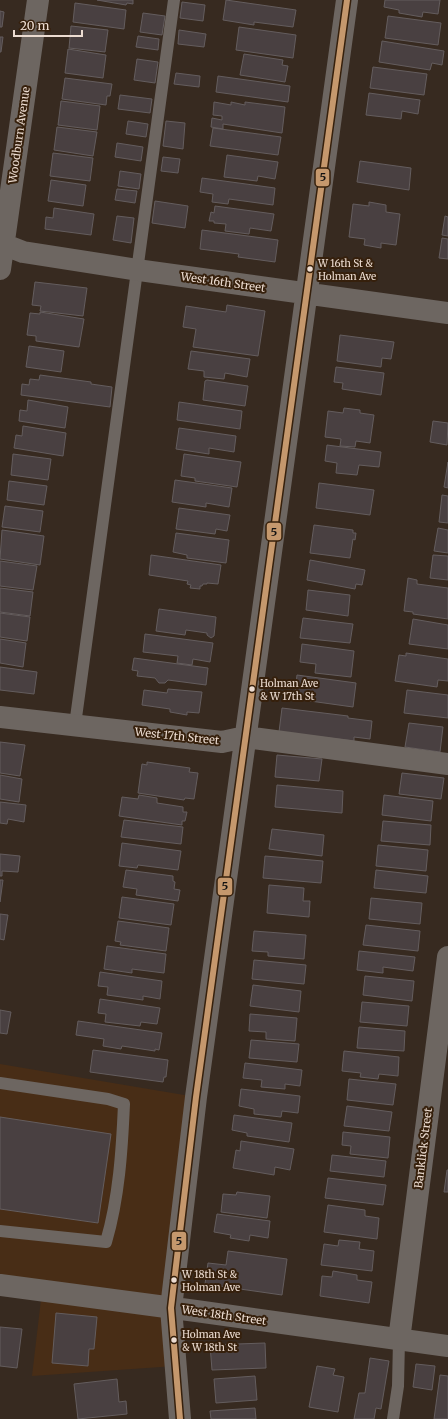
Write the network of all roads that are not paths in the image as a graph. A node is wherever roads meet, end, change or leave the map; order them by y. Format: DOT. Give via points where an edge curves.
graph roads {
  1 [pos="38,0"];
  2 [pos="174,0"];
  3 [pos="347,0"];
  4 [pos="2,244"];
  5 [pos="0,269"];
  6 [pos="138,270"];
  7 [pos="306,294"];
  8 [pos="448,313"];
  9 [pos="0,717"];
  10 [pos="75,725"];
  11 [pos="245,737"];
  12 [pos="448,764"];
  13 [pos="448,957"];
  14 [pos="0,1083"];
  15 [pos="0,1232"];
  16 [pos="0,1285"];
  17 [pos="171,1308"];
  18 [pos="399,1340"];
  19 [pos="448,1346"];
  20 [pos="180,1419"];
  21 [pos="393,1419"];
  1 -- 4 [label="street, Woodburn Avenue"];
  2 -- 6 [label="lane"];
  3 -- 7 [label="street"];
  4 -- 5 [label="street, Woodburn Avenue"];
  4 -- 6 [label="street, West 16th Street" via="23,252"];
  6 -- 7 [label="street, West 16th Street"];
  6 -- 10 [label="lane"];
  7 -- 8 [label="street, West 16th Street"];
  7 -- 11 [label="street"];
  9 -- 10 [label="street, West 17th Street"];
  10 -- 11 [label="street, West 17th Street" via="222,742"];
  11 -- 12 [label="street, West 17th Street"];
  11 -- 17 [label="street" via="196,1097"];
  13 -- 18 [label="street, Banklick Street"];
  14 -- 15 [label="lane" via="108,1099 124,1104 121,1160 111,1227 106,1242"];
  16 -- 17 [label="street, West 18th Street"];
  17 -- 18 [label="street, West 18th Street"];
  17 -- 20 [label="street"];
  18 -- 19 [label="street, West 18th Street"];
  18 -- 21 [label="lane" via="398,1386"];
}
